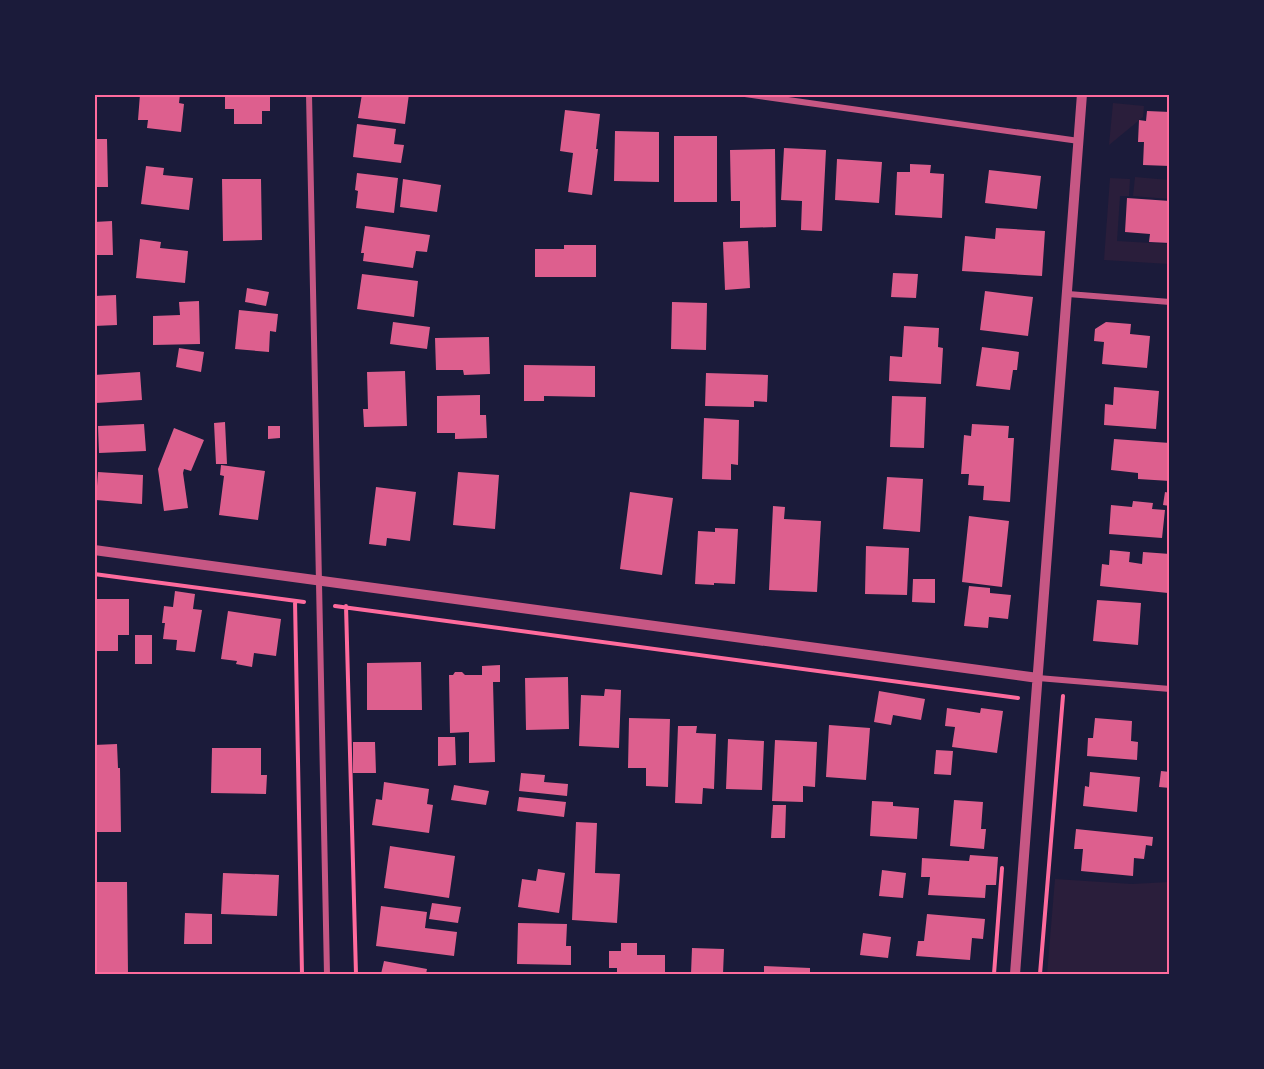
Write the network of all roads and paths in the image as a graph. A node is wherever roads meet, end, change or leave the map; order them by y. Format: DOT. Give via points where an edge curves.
graph roads {
  1 [pos="309,94"];
  2 [pos="745,94"];
  3 [pos="1082,94"];
  4 [pos="1079,141"];
  5 [pos="1068,294"];
  6 [pos="1170,302"];
  7 [pos="94,550"];
  8 [pos="94,574"];
  9 [pos="294,576"];
  10 [pos="318,579"];
  11 [pos="345,583"];
  12 [pos="295,601"];
  13 [pos="319,604"];
  14 [pos="346,608"];
  15 [pos="1038,678"];
  16 [pos="1065,680"];
  17 [pos="1170,689"];
  18 [pos="1036,700"];
  19 [pos="302,975"];
  20 [pos="327,975"];
  21 [pos="356,975"];
  22 [pos="1015,975"];
  23 [pos="1040,975"];
  1 -- 10 [label="street"];
  2 -- 4 [label="street"];
  3 -- 4 [label="street"];
  4 -- 5 [label="street"];
  5 -- 6 [label="street"];
  5 -- 15 [label="street"];
  7 -- 9 [label="street"];
  8 -- 12 [label="path"];
  9 -- 10 [label="street"];
  9 -- 12 [label="path"];
  10 -- 11 [label="street"];
  10 -- 13 [label="street"];
  11 -- 14 [label="path"];
  11 -- 15 [label="street"];
  12 -- 13 [label="path"];
  12 -- 19 [label="path"];
  13 -- 14 [label="path"];
  13 -- 20 [label="street"];
  14 -- 18 [label="path"];
  14 -- 21 [label="path"];
  15 -- 16 [label="street"];
  15 -- 18 [label="street"];
  16 -- 17 [label="street"];
  16 -- 23 [label="path"];
  18 -- 22 [label="street"];
}
